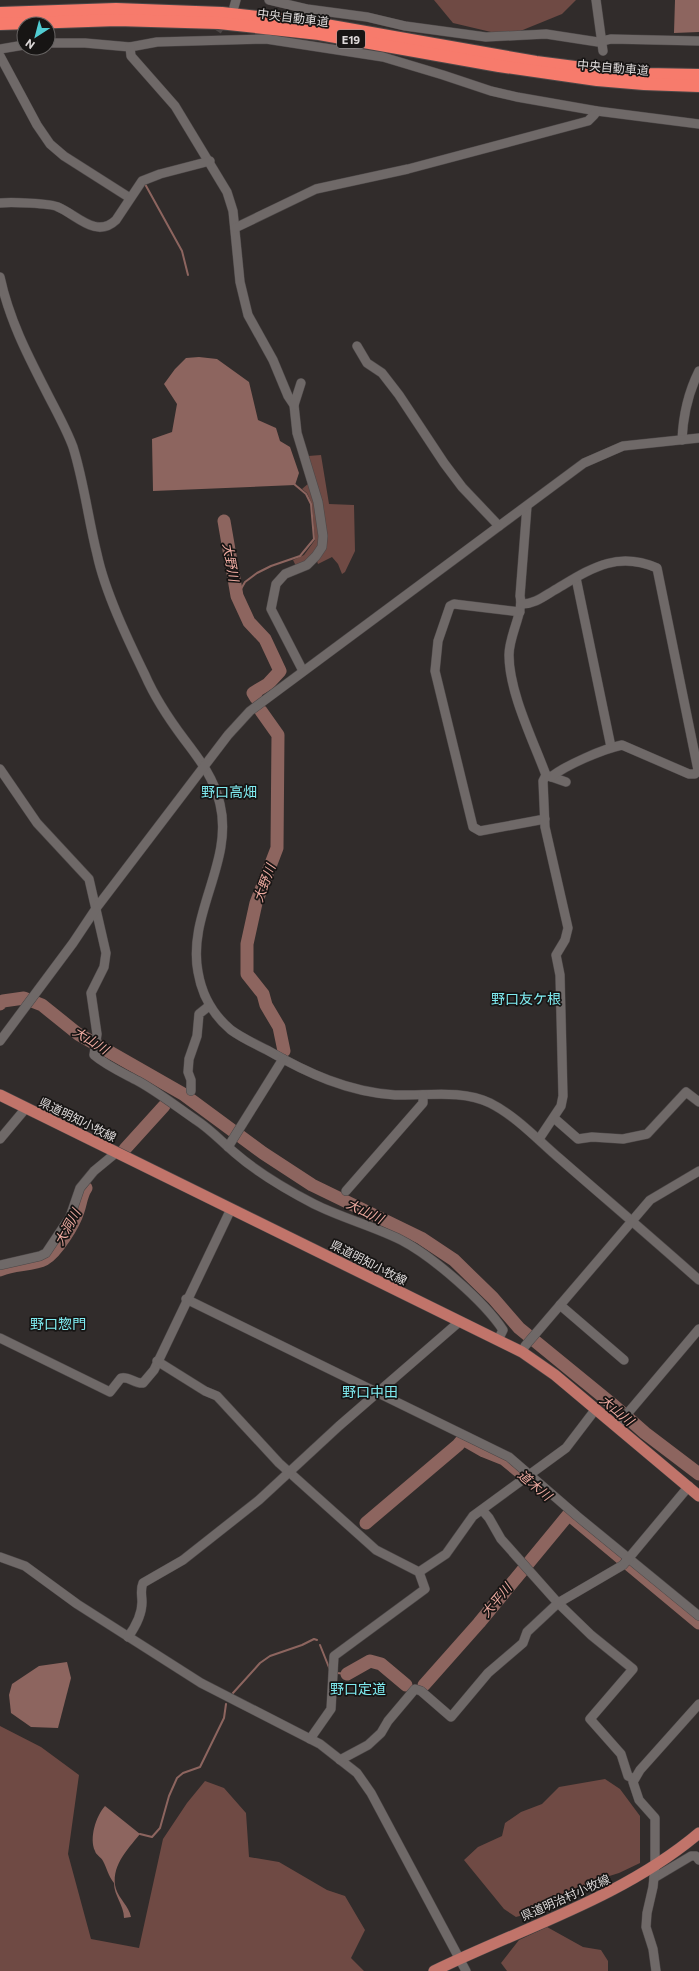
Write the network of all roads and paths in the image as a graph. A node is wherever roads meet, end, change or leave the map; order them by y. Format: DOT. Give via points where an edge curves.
graph roads {
  1 [pos="269,0"];
  2 [pos="596,0"];
  3 [pos="0,13"];
  4 [pos="0,24"];
  5 [pos="699,41"];
  6 [pos="603,42"];
  7 [pos="56,43"];
  8 [pos="16,46"];
  9 [pos="130,47"];
  10 [pos="0,49"];
  11 [pos="603,51"];
  12 [pos="0,56"];
  13 [pos="699,75"];
  14 [pos="699,86"];
  15 [pos="597,111"];
  16 [pos="699,124"];
  17 [pos="210,161"];
  18 [pos="130,198"];
  19 [pos="0,203"];
  20 [pos="236,228"];
  21 [pos="0,277"];
  22 [pos="357,346"];
  23 [pos="699,371"];
  24 [pos="301,383"];
  25 [pos="294,405"];
  26 [pos="699,438"];
  27 [pos="682,440"];
  28 [pos="527,506"];
  29 [pos="499,526"];
  30 [pos="576,578"];
  31 [pos="521,608"];
  32 [pos="303,670"];
  33 [pos="611,747"];
  34 [pos="206,767"];
  35 [pos="0,769"];
  36 [pos="548,776"];
  37 [pos="566,782"];
  38 [pos="545,819"];
  39 [pos="97,907"];
  40 [pos="209,1006"];
  41 [pos="2,1036"];
  42 [pos="283,1060"];
  43 [pos="191,1091"];
  44 [pos="0,1095"];
  45 [pos="423,1095"];
  46 [pos="699,1102"];
  47 [pos="26,1108"];
  48 [pos="554,1118"];
  49 [pos="0,1139"];
  50 [pos="539,1139"];
  51 [pos="229,1145"];
  52 [pos="117,1152"];
  53 [pos="699,1171"];
  54 [pos="346,1191"];
  55 [pos="231,1209"];
  56 [pos="631,1220"];
  57 [pos="0,1265"];
  58 [pos="699,1280"];
  59 [pos="186,1300"];
  60 [pos="557,1308"];
  61 [pos="459,1322"];
  62 [pos="699,1329"];
  63 [pos="0,1338"];
  64 [pos="498,1340"];
  65 [pos="524,1349"];
  66 [pos="157,1360"];
  67 [pos="624,1360"];
  68 [pos="378,1393"];
  69 [pos="595,1410"];
  70 [pos="617,1425"];
  71 [pos="289,1471"];
  72 [pos="531,1475"];
  73 [pos="689,1486"];
  74 [pos="699,1496"];
  75 [pos="483,1511"];
  76 [pos="0,1557"];
  77 [pos="626,1561"];
  78 [pos="419,1572"];
  79 [pos="558,1603"];
  80 [pos="699,1616"];
  81 [pos="128,1637"];
  82 [pos="699,1704"];
  83 [pos="310,1739"];
  84 [pos="340,1760"];
  85 [pos="634,1779"];
  86 [pos="699,1833"];
  87 [pos="699,1860"];
  88 [pos="654,1872"];
  89 [pos="458,1959"];
  90 [pos="434,1971"];
  91 [pos="466,1971"];
  92 [pos="656,1971"];
  1 -- 6 [label="street" via="307,9 486,38 546,34"];
  2 -- 6 [label="street"];
  3 -- 13 [label="highway, 中央自動車道 / E19" via="116,9 222,13 320,24 590,69"];
  4 -- 14 [label="highway, 中央自動車道 / E19" via="118,20 226,24 326,36 514,69 596,80"];
  5 -- 6 [label="street" via="611,39"];
  6 -- 11 [label="street"];
  7 -- 9 [label="street"];
  8 -- 10 [label="street"];
  9 -- 15 [label="street" via="216,36 266,38 383,57 517,98"];
  9 -- 17 [label="street" via="131,56 175,106"];
  12 -- 18 [label="street" via="50,144 64,156"];
  15 -- 16 [label="street"];
  15 -- 20 [label="street" via="588,121 408,169 316,189"];
  17 -- 18 [label="street" via="142,181"];
  17 -- 20 [label="street" via="227,192"];
  18 -- 19 [label="street" via="113,223 100,227 90,227 58,207"];
  20 -- 25 [label="street" via="240,282 248,314 274,360"];
  21 -- 34 [label="street" via="16,332 72,446 97,555 122,622 155,696"];
  22 -- 29 [label="street" via="367,363 382,373 399,395 462,487"];
  23 -- 27 [label="street" via="688,401"];
  24 -- 25 [label="street"];
  25 -- 32 [label="street" via="297,433 318,502 322,547 307,565 285,574 276,584 271,609"];
  26 -- 27 [label="street"];
  27 -- 28 [label="street" via="638,443 610,450 584,462"];
  28 -- 29 [label="street"];
  28 -- 31 [label="street"];
  29 -- 32 [label="street"];
  30 -- 31 [label="street"];
  30 -- 33 [label="street"];
  30 -- 33 [label="street" via="605,563 618,561 657,568 698,770 695,774 689,774 622,745"];
  31 -- 36 [label="street" via="511,640 511,672 526,727"];
  31 -- 38 [label="street" via="454,604 450,606 438,641 435,671 472,827 480,831"];
  32 -- 34 [label="street" via="250,711 228,735"];
  33 -- 36 [label="street"];
  34 -- 39 [label="street"];
  34 -- 40 [label="street" via="214,784 223,819 220,847 195,943 200,984"];
  35 -- 39 [label="street" via="37,823 90,879"];
  36 -- 37 [label="street"];
  36 -- 38 [label="street" via="543,781"];
  38 -- 48 [label="street" via="544,827 568,928 566,940 556,955 560,975 564,1084 562,1106"];
  39 -- 41 [label="street"];
  39 -- 51 [label="street" via="106,953 104,968 90,994 97,1038 94,1055 198,1121"];
  40 -- 42 [label="street" via="234,1032"];
  40 -- 43 [label="street" via="199,1014 197,1036 189,1059"];
  42 -- 45 [label="street" via="325,1080 370,1092"];
  42 -- 51 [label="street"];
  44 -- 47 [label="main road, 県道明知小牧線"];
  45 -- 50 [label="street" via="478,1098 506,1113"];
  45 -- 54 [label="street" via="423,1103"];
  46 -- 48 [label="street" via="686,1092 647,1134 632,1138 578,1139"];
  47 -- 49 [label="street"];
  47 -- 52 [label="main road, 県道明知小牧線"];
  48 -- 50 [label="street"];
  50 -- 56 [label="street"];
  51 -- 64 [label="street" via="245,1161 315,1205 401,1240 415,1249 460,1284 496,1320 502,1330"];
  52 -- 55 [label="main road, 県道明知小牧線"];
  52 -- 57 [label="street" via="94,1171 80,1188 70,1217 46,1253"];
  53 -- 56 [label="street" via="657,1194"];
  55 -- 59 [label="street"];
  55 -- 61 [label="main road, 県道明知小牧線"];
  56 -- 58 [label="street"];
  56 -- 60 [label="street"];
  59 -- 66 [label="street"];
  59 -- 68 [label="street"];
  60 -- 65 [label="street"];
  60 -- 67 [label="street"];
  61 -- 64 [label="main road, 県道明知小牧線"];
  61 -- 68 [label="street"];
  62 -- 70 [label="street"];
  63 -- 66 [label="street" via="110,1392 121,1378 126,1377 143,1383 154,1370"];
  64 -- 65 [label="main road, 県道明知小牧線"];
  65 -- 69 [label="main road, 県道明知小牧線"];
  66 -- 71 [label="street" via="217,1396"];
  68 -- 71 [label="street"];
  68 -- 72 [label="street" via="509,1457"];
  69 -- 70 [label="main road, 県道明知小牧線"];
  69 -- 72 [label="street" via="572,1443"];
  70 -- 73 [label="main road, 県道明知小牧線"];
  71 -- 78 [label="street" via="376,1550"];
  71 -- 81 [label="street" via="259,1500 183,1560 143,1583 141,1612 135,1628"];
  72 -- 75 [label="street"];
  72 -- 77 [label="street"];
  73 -- 74 [label="main road, 県道明知小牧線"];
  73 -- 77 [label="street"];
  75 -- 78 [label="street" via="474,1516 446,1554"];
  75 -- 79 [label="street" via="501,1539"];
  76 -- 81 [label="street" via="25,1566"];
  77 -- 79 [label="street"];
  77 -- 80 [label="street"];
  78 -- 83 [label="street" via="425,1589 334,1656 331,1709"];
  79 -- 84 [label="street" via="527,1632 523,1643 488,1673 451,1717 421,1691 415,1689 388,1721 381,1734 368,1745"];
  79 -- 85 [label="street" via="591,1635 633,1669 590,1719 621,1754 628,1776"];
  81 -- 83 [label="street" via="201,1683"];
  82 -- 85 [label="street"];
  83 -- 84 [label="street"];
  84 -- 89 [label="street" via="356,1773 371,1793"];
  85 -- 88 [label="street" via="634,1788 639,1800 655,1818"];
  86 -- 88 [label="main road, 県道明治村小牧線"];
  87 -- 88 [label="street" via="696,1856 691,1856"];
  88 -- 89 [label="main road, 県道明治村小牧線"];
  88 -- 92 [label="street" via="646,1928 653,1949"];
  89 -- 90 [label="main road, 県道明治村小牧線"];
  89 -- 91 [label="street"];
}
